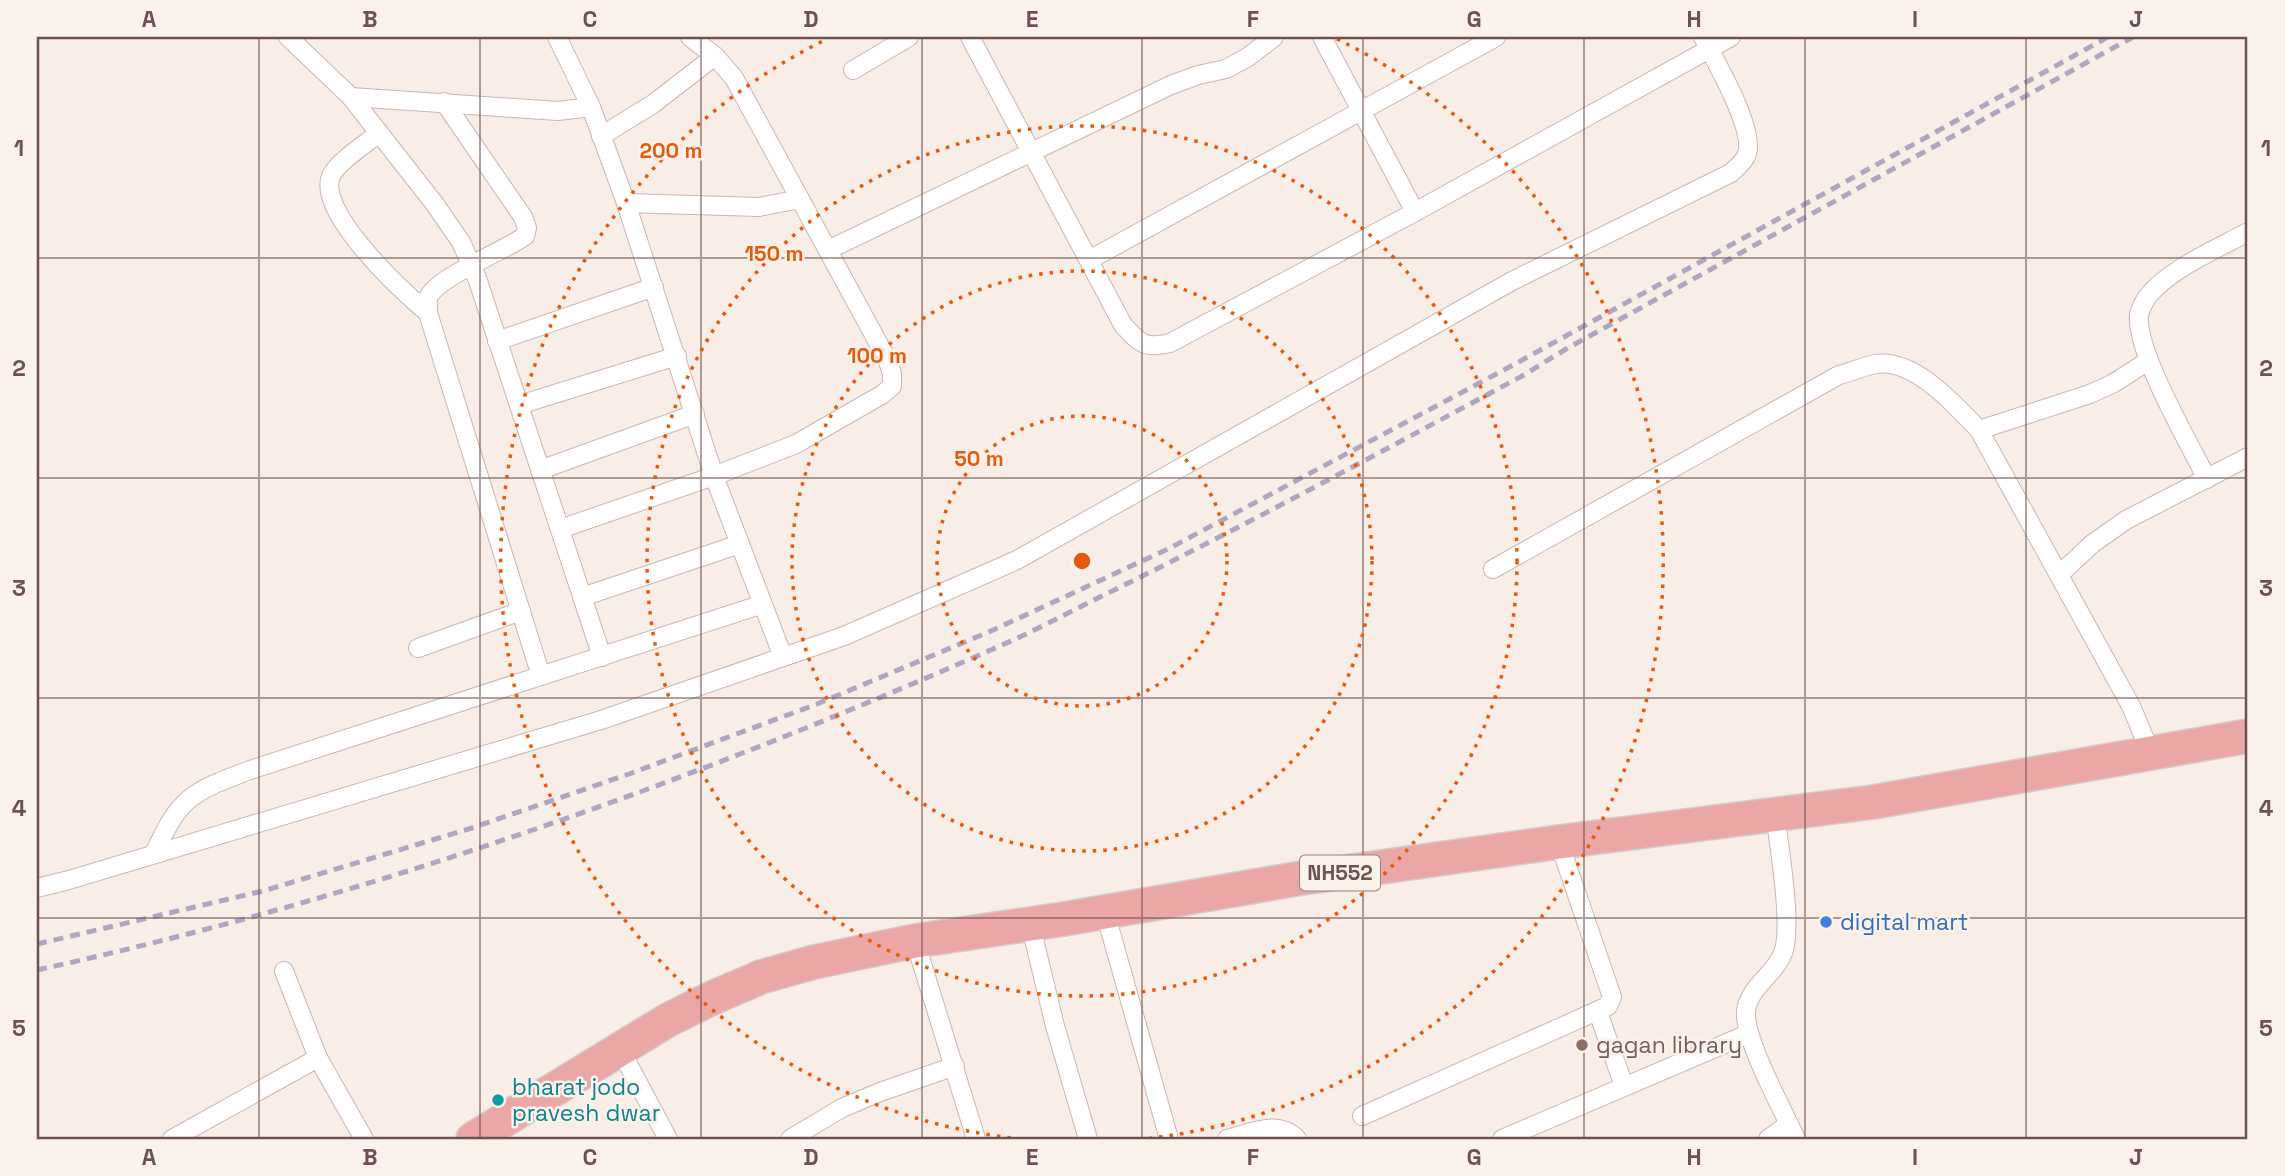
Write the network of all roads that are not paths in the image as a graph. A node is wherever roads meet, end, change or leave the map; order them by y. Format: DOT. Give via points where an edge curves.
graph roads {
  1 [pos="288,37"];
  2 [pos="557,37"];
  3 [pos="690,37"];
  4 [pos="909,37"];
  5 [pos="970,37"];
  6 [pos="1274,37"];
  7 [pos="1322,37"];
  8 [pos="1496,37"];
  9 [pos="1731,37"];
  10 [pos="1706,42"];
  11 [pos="715,56"];
  12 [pos="853,70"];
  13 [pos="351,97"];
  14 [pos="444,102"];
  15 [pos="591,107"];
  16 [pos="1360,111"];
  17 [pos="379,133"];
  18 [pos="601,136"];
  19 [pos="1032,152"];
  20 [pos="800,199"];
  21 [pos="626,202"];
  22 [pos="1415,212"];
  23 [pos="2248,232"];
  24 [pos="828,250"];
  25 [pos="1089,260"];
  26 [pos="471,265"];
  27 [pos="654,288"];
  28 [pos="428,313"];
  29 [pos="497,341"];
  30 [pos="677,356"];
  31 [pos="2148,361"];
  32 [pos="519,405"];
  33 [pos="695,414"];
  34 [pos="1979,430"];
  35 [pos="2248,457"];
  36 [pos="540,470"];
  37 [pos="714,476"];
  38 [pos="2207,478"];
  39 [pos="559,529"];
  40 [pos="740,544"];
  41 [pos="1493,569"];
  42 [pos="2060,574"];
  43 [pos="582,597"];
  44 [pos="763,604"];
  45 [pos="521,611"];
  46 [pos="418,648"];
  47 [pos="602,657"];
  48 [pos="782,657"];
  49 [pos="541,676"];
  50 [pos="2248,736"];
  51 [pos="2151,754"];
  52 [pos="1775,814"];
  53 [pos="1559,842"];
  54 [pos="154,854"];
  55 [pos="37,888"];
  56 [pos="1105,912"];
  57 [pos="1030,923"];
  58 [pos="915,941"];
  59 [pos="284,971"];
  60 [pos="1598,1012"];
  61 [pos="1748,1034"];
  62 [pos="620,1049"];
  63 [pos="318,1058"];
  64 [pos="955,1066"];
  65 [pos="1625,1086"];
  66 [pos="1362,1116"];
  67 [pos="1793,1131"];
  68 [pos="172,1139"];
  69 [pos="364,1139"];
  70 [pos="473,1139"];
  71 [pos="668,1139"];
  72 [pos="790,1139"];
  73 [pos="976,1139"];
  74 [pos="1088,1139"];
  75 [pos="1169,1139"];
  76 [pos="1227,1139"];
  77 [pos="1297,1139"];
  78 [pos="1502,1139"];
  79 [pos="1768,1139"];
  1 -- 13 [label="street"];
  2 -- 15 [label="street"];
  3 -- 11 [label="street"];
  4 -- 12 [label="street"];
  5 -- 19 [label="street"];
  6 -- 19 [label="street" via="1226,68 1171,85"];
  7 -- 16 [label="street"];
  8 -- 16 [label="street"];
  9 -- 10 [label="street"];
  10 -- 22 [label="street"];
  10 -- 48 [label="street" via="1749,140 1746,156 1731,173 1512,281 1017,561 844,636"];
  11 -- 18 [label="street" via="653,104"];
  11 -- 20 [label="street" via="734,78"];
  13 -- 14 [label="street"];
  13 -- 17 [label="street"];
  14 -- 15 [label="street" via="558,110"];
  14 -- 26 [label="street" via="527,228 518,242"];
  15 -- 18 [label="street"];
  16 -- 22 [label="street"];
  16 -- 25 [label="street"];
  17 -- 26 [label="street" via="434,203"];
  17 -- 28 [label="street" via="332,173 328,185 331,201 364,251"];
  18 -- 21 [label="street"];
  19 -- 24 [label="street"];
  19 -- 25 [label="street"];
  20 -- 21 [label="street" via="759,207"];
  20 -- 24 [label="street"];
  21 -- 27 [label="street"];
  22 -- 25 [label="street" via="1170,343 1153,347 1138,341 1123,325"];
  23 -- 31 [label="street" via="2170,276 2148,296 2139,313"];
  24 -- 37 [label="street" via="887,359 892,386 796,444"];
  26 -- 28 [label="street" via="429,297"];
  26 -- 29 [label="street"];
  27 -- 29 [label="street"];
  27 -- 30 [label="street"];
  28 -- 45 [label="street"];
  29 -- 32 [label="street"];
  30 -- 32 [label="street"];
  30 -- 33 [label="street"];
  31 -- 34 [label="street" via="2090,394"];
  31 -- 38 [label="street"];
  32 -- 36 [label="street"];
  33 -- 36 [label="street"];
  33 -- 37 [label="street"];
  34 -- 41 [label="street" via="1915,373 1877,363 1839,375"];
  34 -- 42 [label="street"];
  35 -- 38 [label="street"];
  36 -- 39 [label="street"];
  37 -- 39 [label="street"];
  37 -- 40 [label="street"];
  38 -- 42 [label="street" via="2126,520"];
  39 -- 43 [label="street"];
  40 -- 43 [label="street"];
  40 -- 44 [label="street"];
  42 -- 51 [label="street" via="2131,706"];
  43 -- 47 [label="street"];
  44 -- 47 [label="street"];
  44 -- 48 [label="street"];
  45 -- 46 [label="street"];
  45 -- 49 [label="street"];
  47 -- 49 [label="street"];
  48 -- 54 [label="street" via="601,720"];
  49 -- 54 [label="street" via="207,786 186,801 169,822"];
  50 -- 51 [label="highway, NH552"];
  51 -- 52 [label="highway, NH552" via="1873,802"];
  52 -- 53 [label="highway, NH552"];
  52 -- 61 [label="street" via="1787,920 1784,951 1754,991 1745,1012"];
  53 -- 56 [label="highway, NH552" via="1296,879"];
  53 -- 60 [label="street" via="1612,997"];
  54 -- 55 [label="street"];
  56 -- 57 [label="highway, NH552"];
  56 -- 75 [label="street"];
  57 -- 58 [label="highway, NH552"];
  57 -- 74 [label="street"];
  58 -- 62 [label="highway, NH552" via="761,977 712,998"];
  58 -- 64 [label="street"];
  59 -- 63 [label="street"];
  60 -- 65 [label="street"];
  60 -- 66 [label="street"];
  61 -- 65 [label="street"];
  61 -- 67 [label="street"];
  62 -- 70 [label="highway, NH552"];
  62 -- 71 [label="street"];
  63 -- 68 [label="street"];
  63 -- 69 [label="street"];
  64 -- 72 [label="street" via="842,1108"];
  64 -- 73 [label="street"];
  65 -- 78 [label="street"];
  67 -- 79 [label="street"];
  76 -- 77 [label="street" via="1268,1128 1283,1129"];
}
